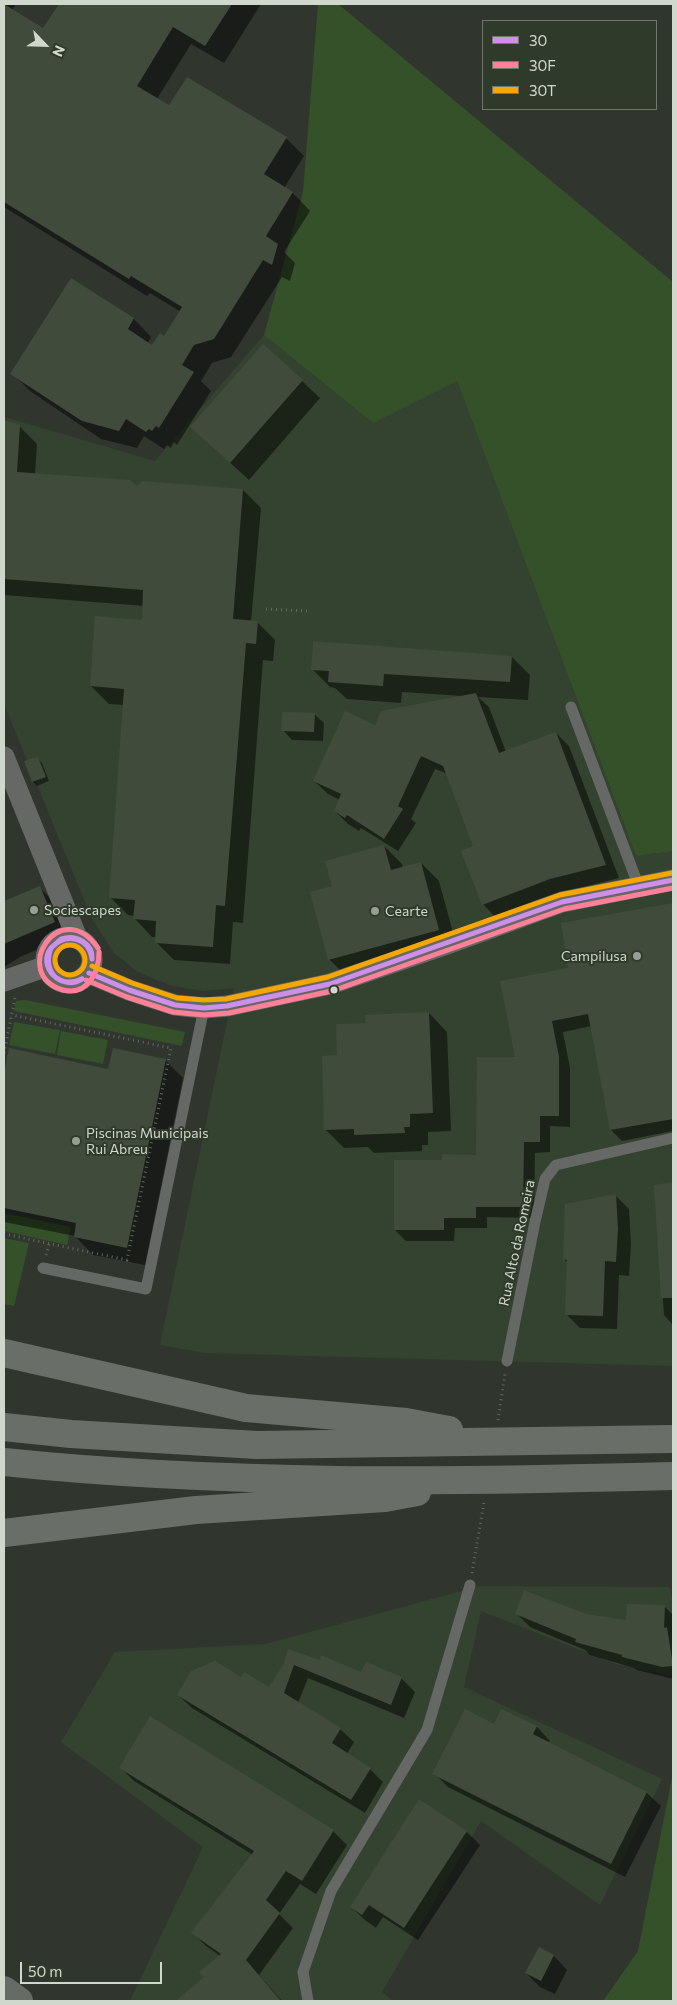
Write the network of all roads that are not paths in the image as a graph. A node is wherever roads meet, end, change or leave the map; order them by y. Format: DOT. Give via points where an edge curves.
graph roads {
  1 [pos="571,707"];
  2 [pos="4,757"];
  3 [pos="673,880"];
  4 [pos="639,887"];
  5 [pos="77,938"];
  6 [pos="47,966"];
  7 [pos="89,972"];
  8 [pos="4,981"];
  9 [pos="204,1008"];
  10 [pos="673,1138"];
  11 [pos="43,1268"];
  12 [pos="4,1353"];
  13 [pos="507,1361"];
  14 [pos="4,1427"];
  15 [pos="673,1439"];
  16 [pos="512,1442"];
  17 [pos="4,1462"];
  18 [pos="673,1476"];
  19 [pos="480,1481"];
  20 [pos="4,1533"];
  21 [pos="470,1585"];
  22 [pos="4,1990"];
  23 [pos="19,2001"];
  24 [pos="308,2001"];
  1 -- 4 [label="lane"];
  2 -- 5 [label="street"];
  3 -- 4 [label="street"];
  4 -- 9 [label="street" via="562,902 330,984"];
  5 -- 6 [label="street" via="65,937 54,943 47,953"];
  5 -- 7 [label="street" via="92,952"];
  6 -- 7 [label="street" via="60,982 81,980"];
  6 -- 8 [label="street"];
  7 -- 9 [label="street" via="129,990 175,1004"];
  9 -- 11 [label="lane" via="146,1289"];
  10 -- 13 [label="lane, Rua Alto da Romeira" via="556,1164 550,1172 545,1179 535,1222"];
  12 -- 16 [label="highway" via="246,1408 406,1422"];
  14 -- 16 [label="highway" via="257,1445"];
  15 -- 16 [label="highway"];
  17 -- 19 [label="highway" via="251,1477"];
  18 -- 19 [label="highway"];
  19 -- 20 [label="highway" via="385,1498 196,1510"];
  21 -- 24 [label="lane" via="427,1730 331,1891 303,1972"];
  22 -- 23 [label="street"];
}
